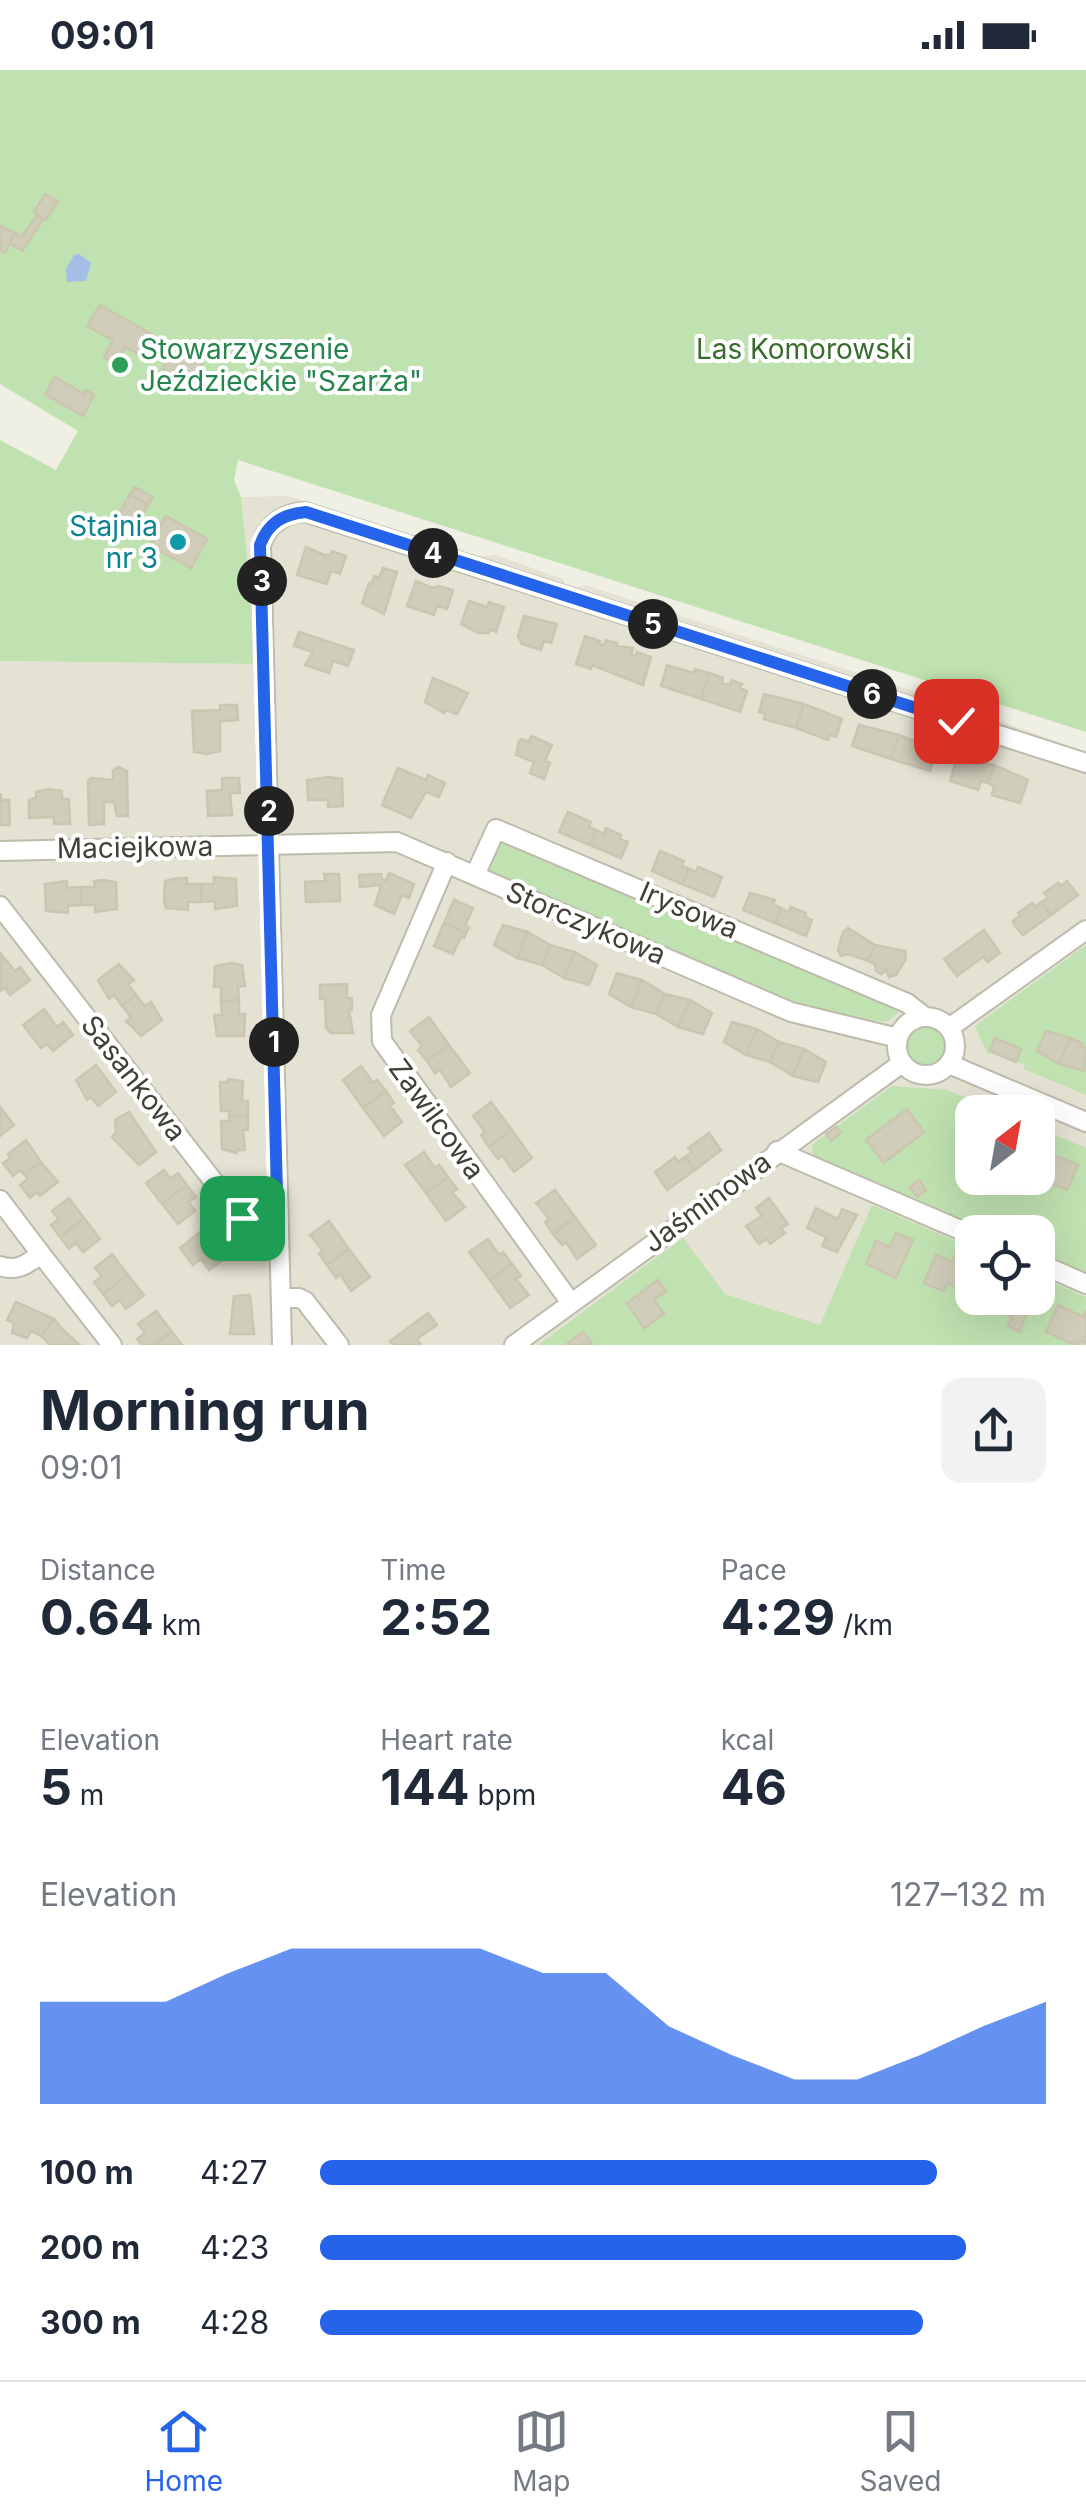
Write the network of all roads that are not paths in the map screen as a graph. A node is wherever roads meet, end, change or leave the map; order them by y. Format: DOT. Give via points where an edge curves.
graph roads {
  1 [pos="1086,763"];
  2 [pos="270,844"];
  3 [pos="0,850"];
  4 [pos="447,862"];
  5 [pos="474,875"];
  6 [pos="0,906"];
  7 [pos="1086,930"];
  8 [pos="925,1017"];
  9 [pos="949,1028"];
  10 [pos="898,1038"];
  11 [pos="902,1063"];
  12 [pos="949,1064"];
  13 [pos="1086,1122"];
  14 [pos="778,1150"];
  15 [pos="0,1200"];
  16 [pos="955,1228"];
  17 [pos="278,1232"];
  18 [pos="41,1254"];
  19 [pos="0,1266"];
  20 [pos="1055,1270"];
  21 [pos="1086,1284"];
  22 [pos="281,1298"];
  23 [pos="571,1303"];
  24 [pos="112,1345"];
  25 [pos="282,1345"];
  26 [pos="339,1345"];
  27 [pos="514,1345"];
  1 -- 2 [label="street" via="306,512 274,522 260,545"];
  2 -- 3 [label="street, Maciejkowa"];
  2 -- 4 [label="street, Storczykowa" via="397,842"];
  2 -- 17 [label="street"];
  4 -- 5 [label="street, Storczykowa"];
  4 -- 23 [label="street, Zawilcowa" via="380,1015 382,1040"];
  5 -- 8 [label="street, Irysowa" via="496,829 906,1003"];
  5 -- 10 [label="street, Storczykowa" via="791,1012"];
  6 -- 17 [label="street, Sasankowa" via="242,1218 259,1230"];
  7 -- 9 [label="street"];
  8 -- 9 [label="street"];
  8 -- 10 [label="street" via="908,1023"];
  9 -- 12 [label="street" via="955,1046"];
  10 -- 11 [label="street"];
  11 -- 12 [label="street" via="926,1075"];
  11 -- 14 [label="street, Jaśminowa"];
  12 -- 13 [label="street"];
  14 -- 16 [label="street"];
  14 -- 23 [label="street, Jaśminowa"];
  15 -- 18 [label="street"];
  17 -- 22 [label="street"];
  18 -- 19 [label="street" via="23,1267"];
  18 -- 24 [label="street"];
  20 -- 21 [label="street"];
  22 -- 25 [label="street"];
  22 -- 26 [label="street" via="305,1301"];
  23 -- 27 [label="street, Jaśminowa"];
}
